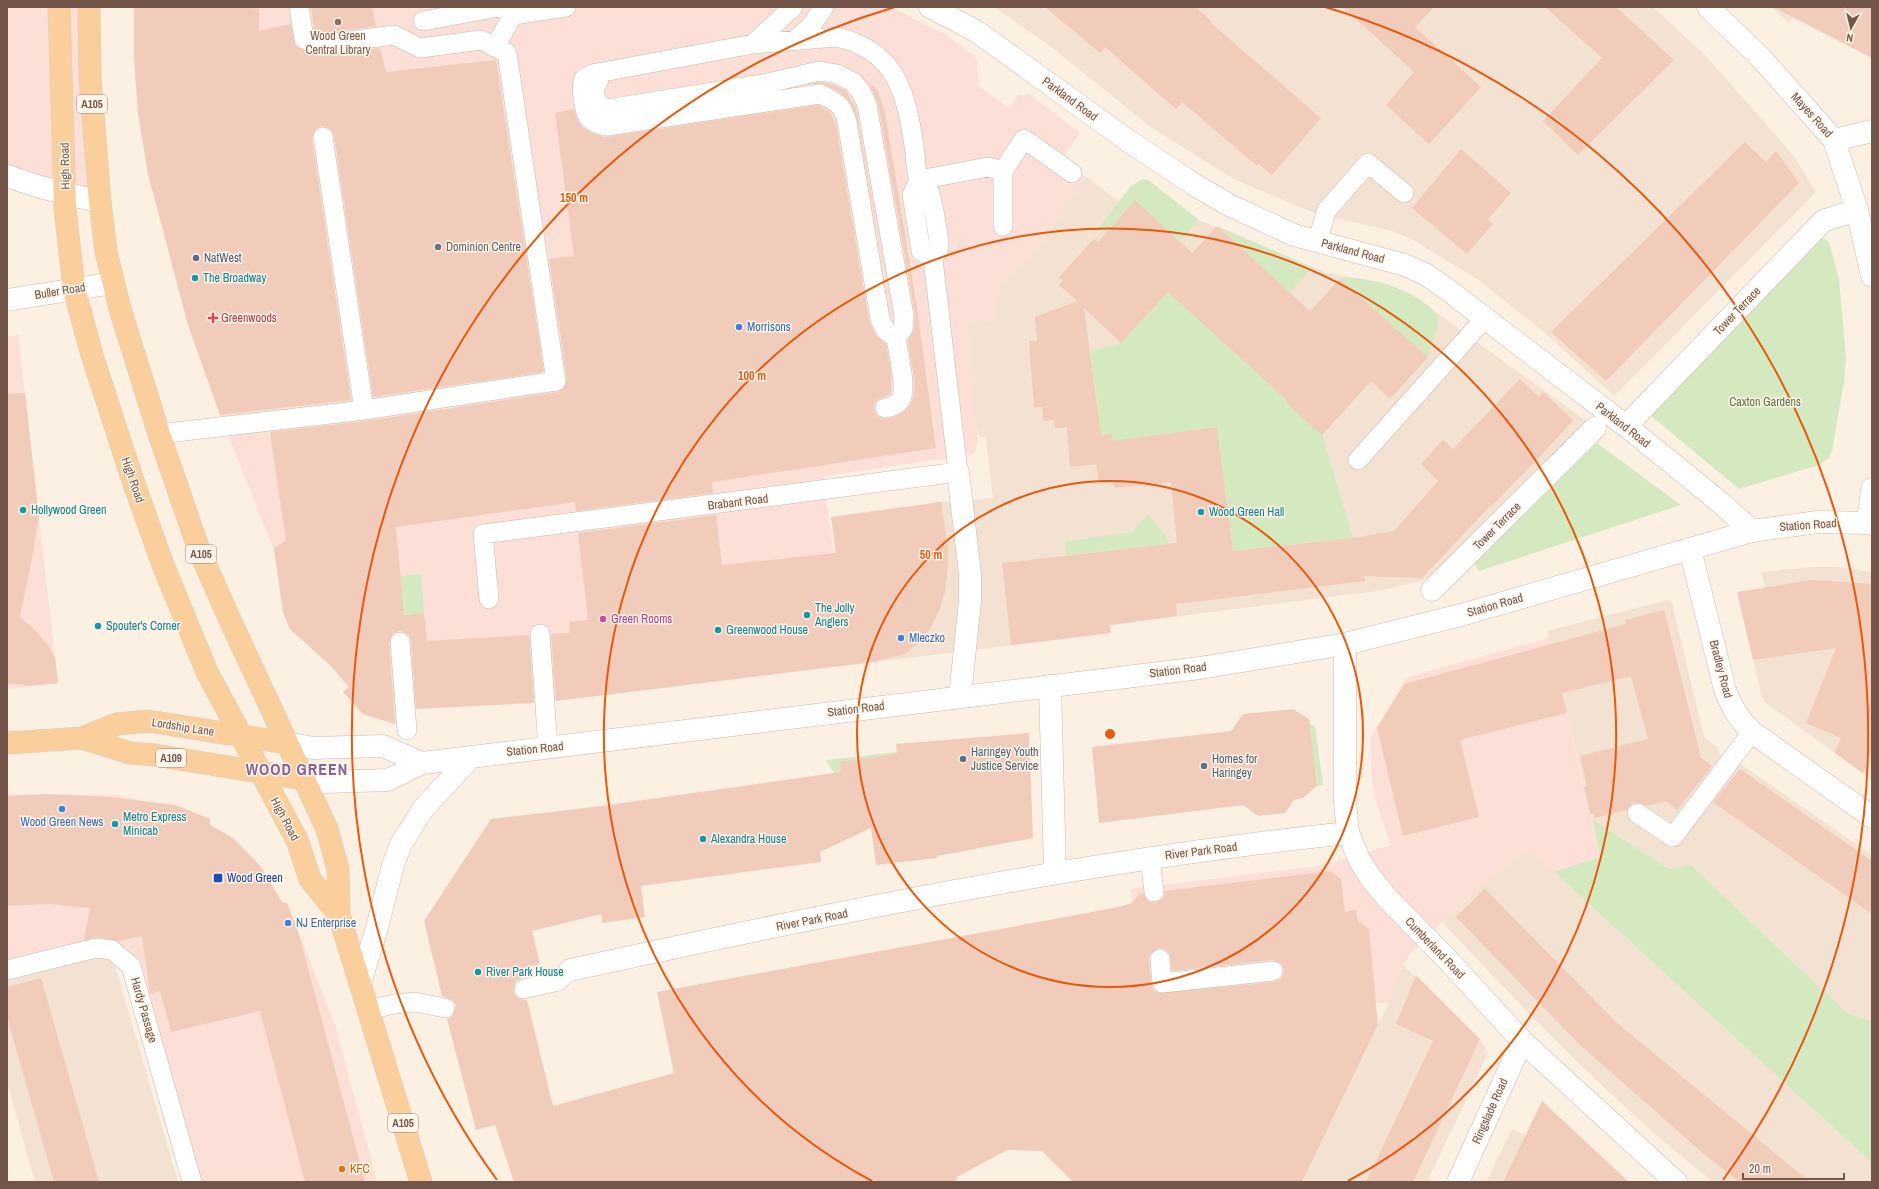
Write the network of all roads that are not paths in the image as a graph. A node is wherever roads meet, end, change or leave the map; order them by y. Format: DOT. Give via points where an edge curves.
graph roads {
  1 [pos="59,7"];
  2 [pos="89,7"];
  3 [pos="299,7"];
  4 [pos="566,7"];
  5 [pos="793,7"];
  6 [pos="824,7"];
  7 [pos="930,7"];
  8 [pos="1708,7"];
  9 [pos="513,15"];
  10 [pos="423,21"];
  11 [pos="795,40"];
  12 [pos="753,44"];
  13 [pos="495,47"];
  14 [pos="611,69"];
  15 [pos="1872,132"];
  16 [pos="323,137"];
  17 [pos="1834,140"];
  18 [pos="1003,170"];
  19 [pos="1072,173"];
  20 [pos="7,176"];
  21 [pos="919,180"];
  22 [pos="1404,193"];
  23 [pos="65,194"];
  24 [pos="100,202"];
  25 [pos="1857,210"];
  26 [pos="1004,226"];
  27 [pos="1317,242"];
  28 [pos="1872,276"];
  29 [pos="113,283"];
  30 [pos="74,289"];
  31 [pos="7,300"];
  32 [pos="1485,318"];
  33 [pos="896,338"];
  34 [pos="885,408"];
  35 [pos="364,410"];
  36 [pos="1626,426"];
  37 [pos="1595,428"];
  38 [pos="159,434"];
  39 [pos="1358,460"];
  40 [pos="958,472"];
  41 [pos="1872,489"];
  42 [pos="1870,524"];
  43 [pos="1752,531"];
  44 [pos="1690,549"];
  45 [pos="1432,590"];
  46 [pos="489,599"];
  47 [pos="540,634"];
  48 [pos="400,642"];
  49 [pos="1345,644"];
  50 [pos="1050,686"];
  51 [pos="960,696"];
  52 [pos="406,730"];
  53 [pos="1752,732"];
  54 [pos="240,736"];
  55 [pos="82,738"];
  56 [pos="7,743"];
  57 [pos="286,744"];
  58 [pos="548,748"];
  59 [pos="471,757"];
  60 [pos="422,763"];
  61 [pos="261,773"];
  62 [pos="303,779"];
  63 [pos="1637,813"];
  64 [pos="1872,818"];
  65 [pos="1348,832"];
  66 [pos="1150,857"];
  67 [pos="1055,872"];
  68 [pos="1154,892"];
  69 [pos="339,915"];
  70 [pos="1160,959"];
  71 [pos="7,970"];
  72 [pos="570,970"];
  73 [pos="1273,971"];
  74 [pos="360,983"];
  75 [pos="524,989"];
  76 [pos="445,1008"];
  77 [pos="368,1010"];
  78 [pos="1522,1041"];
  79 [pos="192,1182"];
  80 [pos="421,1182"];
  81 [pos="1458,1182"];
  82 [pos="1676,1182"];
  1 -- 23 [label="main road, High Road / A105"];
  2 -- 24 [label="main road, High Road / A105" via="90,78"];
  3 -- 13 [label="lane" via="304,39 318,45 394,35 420,48 481,40"];
  4 -- 9 [label="lane"];
  5 -- 12 [label="lane"];
  6 -- 11 [label="lane" via="810,27"];
  7 -- 27 [label="street, Parkland Road" via="976,31 1130,142 1195,185 1271,225"];
  8 -- 17 [label="street, Mayes Road" via="1761,58"];
  9 -- 10 [label="lane" via="499,7"];
  9 -- 13 [label="lane"];
  11 -- 12 [label="lane"];
  11 -- 21 [label="lane" via="836,37 849,40 872,50 890,68 904,95"];
  12 -- 14 [label="lane"];
  13 -- 35 [label="lane" via="507,53 556,381"];
  14 -- 33 [label="lane" via="596,84 594,90 595,98 602,108 619,109 768,83 819,71 837,74 853,82 867,105 904,316 903,329"];
  14 -- 33 [label="lane" via="586,77 583,86 588,116 600,125 622,125 820,94 843,108 880,319 886,331"];
  15 -- 17 [label="street"];
  16 -- 35 [label="lane"];
  17 -- 25 [label="street, Mayes Road"];
  18 -- 19 [label="lane" via="1024,139"];
  18 -- 21 [label="lane" via="988,167"];
  18 -- 26 [label="lane"];
  20 -- 23 [label="street"];
  21 -- 40 [label="lane" via="912,195 921,251 933,259"];
  22 -- 27 [label="lane" via="1368,163 1327,210"];
  23 -- 24 [label="street"];
  23 -- 30 [label="main road, High Road / A105"];
  24 -- 29 [label="main road, High Road / A105"];
  25 -- 28 [label="street, Mayes Road"];
  25 -- 36 [label="street, Tower Terrace" via="1823,221"];
  27 -- 32 [label="street, Parkland Road" via="1405,265 1438,283"];
  29 -- 30 [label="street, Buller Road"];
  29 -- 38 [label="main road, High Road / A105"];
  30 -- 31 [label="street, Buller Road"];
  30 -- 54 [label="main road, High Road / A105" via="92,355 163,565 207,672"];
  32 -- 36 [label="street, Parkland Road"];
  32 -- 39 [label="lane"];
  33 -- 34 [label="lane" via="903,388 901,399 892,407"];
  35 -- 38 [label="lane"];
  36 -- 43 [label="street, Parkland Road"];
  37 -- 45 [label="street, Tower Terrace"];
  38 -- 57 [label="main road, High Road / A105" via="199,550"];
  40 -- 46 [label="lane, Brabant Road" via="483,534"];
  40 -- 51 [label="street" via="970,574 970,601"];
  41 -- 42 [label="street"];
  42 -- 43 [label="street, Station Road" via="1818,522"];
  43 -- 44 [label="street, Station Road"];
  44 -- 49 [label="street, Station Road" via="1461,615"];
  44 -- 53 [label="street, Bradley Road" via="1725,690 1736,712"];
  47 -- 58 [label="lane"];
  48 -- 52 [label="lane"];
  49 -- 50 [label="street, Station Road" via="1200,668"];
  49 -- 65 [label="street, Cumberland Road" via="1344,786"];
  50 -- 51 [label="street, Station Road"];
  50 -- 67 [label="street"];
  51 -- 58 [label="street, Station Road"];
  53 -- 63 [label="lane" via="1674,843"];
  53 -- 64 [label="street, Bradley Road"];
  54 -- 55 [label="main road, Lordship Lane" via="148,721 117,724"];
  54 -- 57 [label="main road, Lordship Lane"];
  54 -- 61 [label="main road, High Road / A105"];
  55 -- 56 [label="main road, Lordship Lane / A109"];
  55 -- 61 [label="main road, Lordship Lane / A109" via="130,753"];
  57 -- 60 [label="street" via="313,748 384,746"];
  57 -- 62 [label="main road, High Road / A105"];
  58 -- 59 [label="street, Station Road"];
  59 -- 60 [label="street, Station Road"];
  59 -- 74 [label="street" via="423,809 401,844"];
  60 -- 62 [label="street, Station Road" via="388,780 326,782"];
  61 -- 62 [label="main road, Lordship Lane / A109"];
  61 -- 69 [label="main road, High Road / A105" via="297,840 310,879"];
  62 -- 69 [label="main road, High Road / A105" via="327,829 338,869"];
  65 -- 66 [label="street, River Park Road"];
  65 -- 78 [label="street, Cumberland Road" via="1359,859 1388,899"];
  66 -- 67 [label="street, River Park Road"];
  66 -- 68 [label="lane"];
  67 -- 72 [label="street, River Park Road" via="678,946"];
  69 -- 74 [label="main road, High Road / A105"];
  70 -- 73 [label="lane" via="1162,983"];
  71 -- 79 [label="lane, Hardy Passage" via="96,948 112,950 131,966"];
  72 -- 75 [label="lane" via="558,981"];
  74 -- 77 [label="main road, High Road / A105"];
  76 -- 77 [label="lane" via="415,1002"];
  77 -- 80 [label="main road, High Road / A105"];
  78 -- 81 [label="street, Ringslade Road"];
  78 -- 82 [label="street, Cumberland Road"];
}
